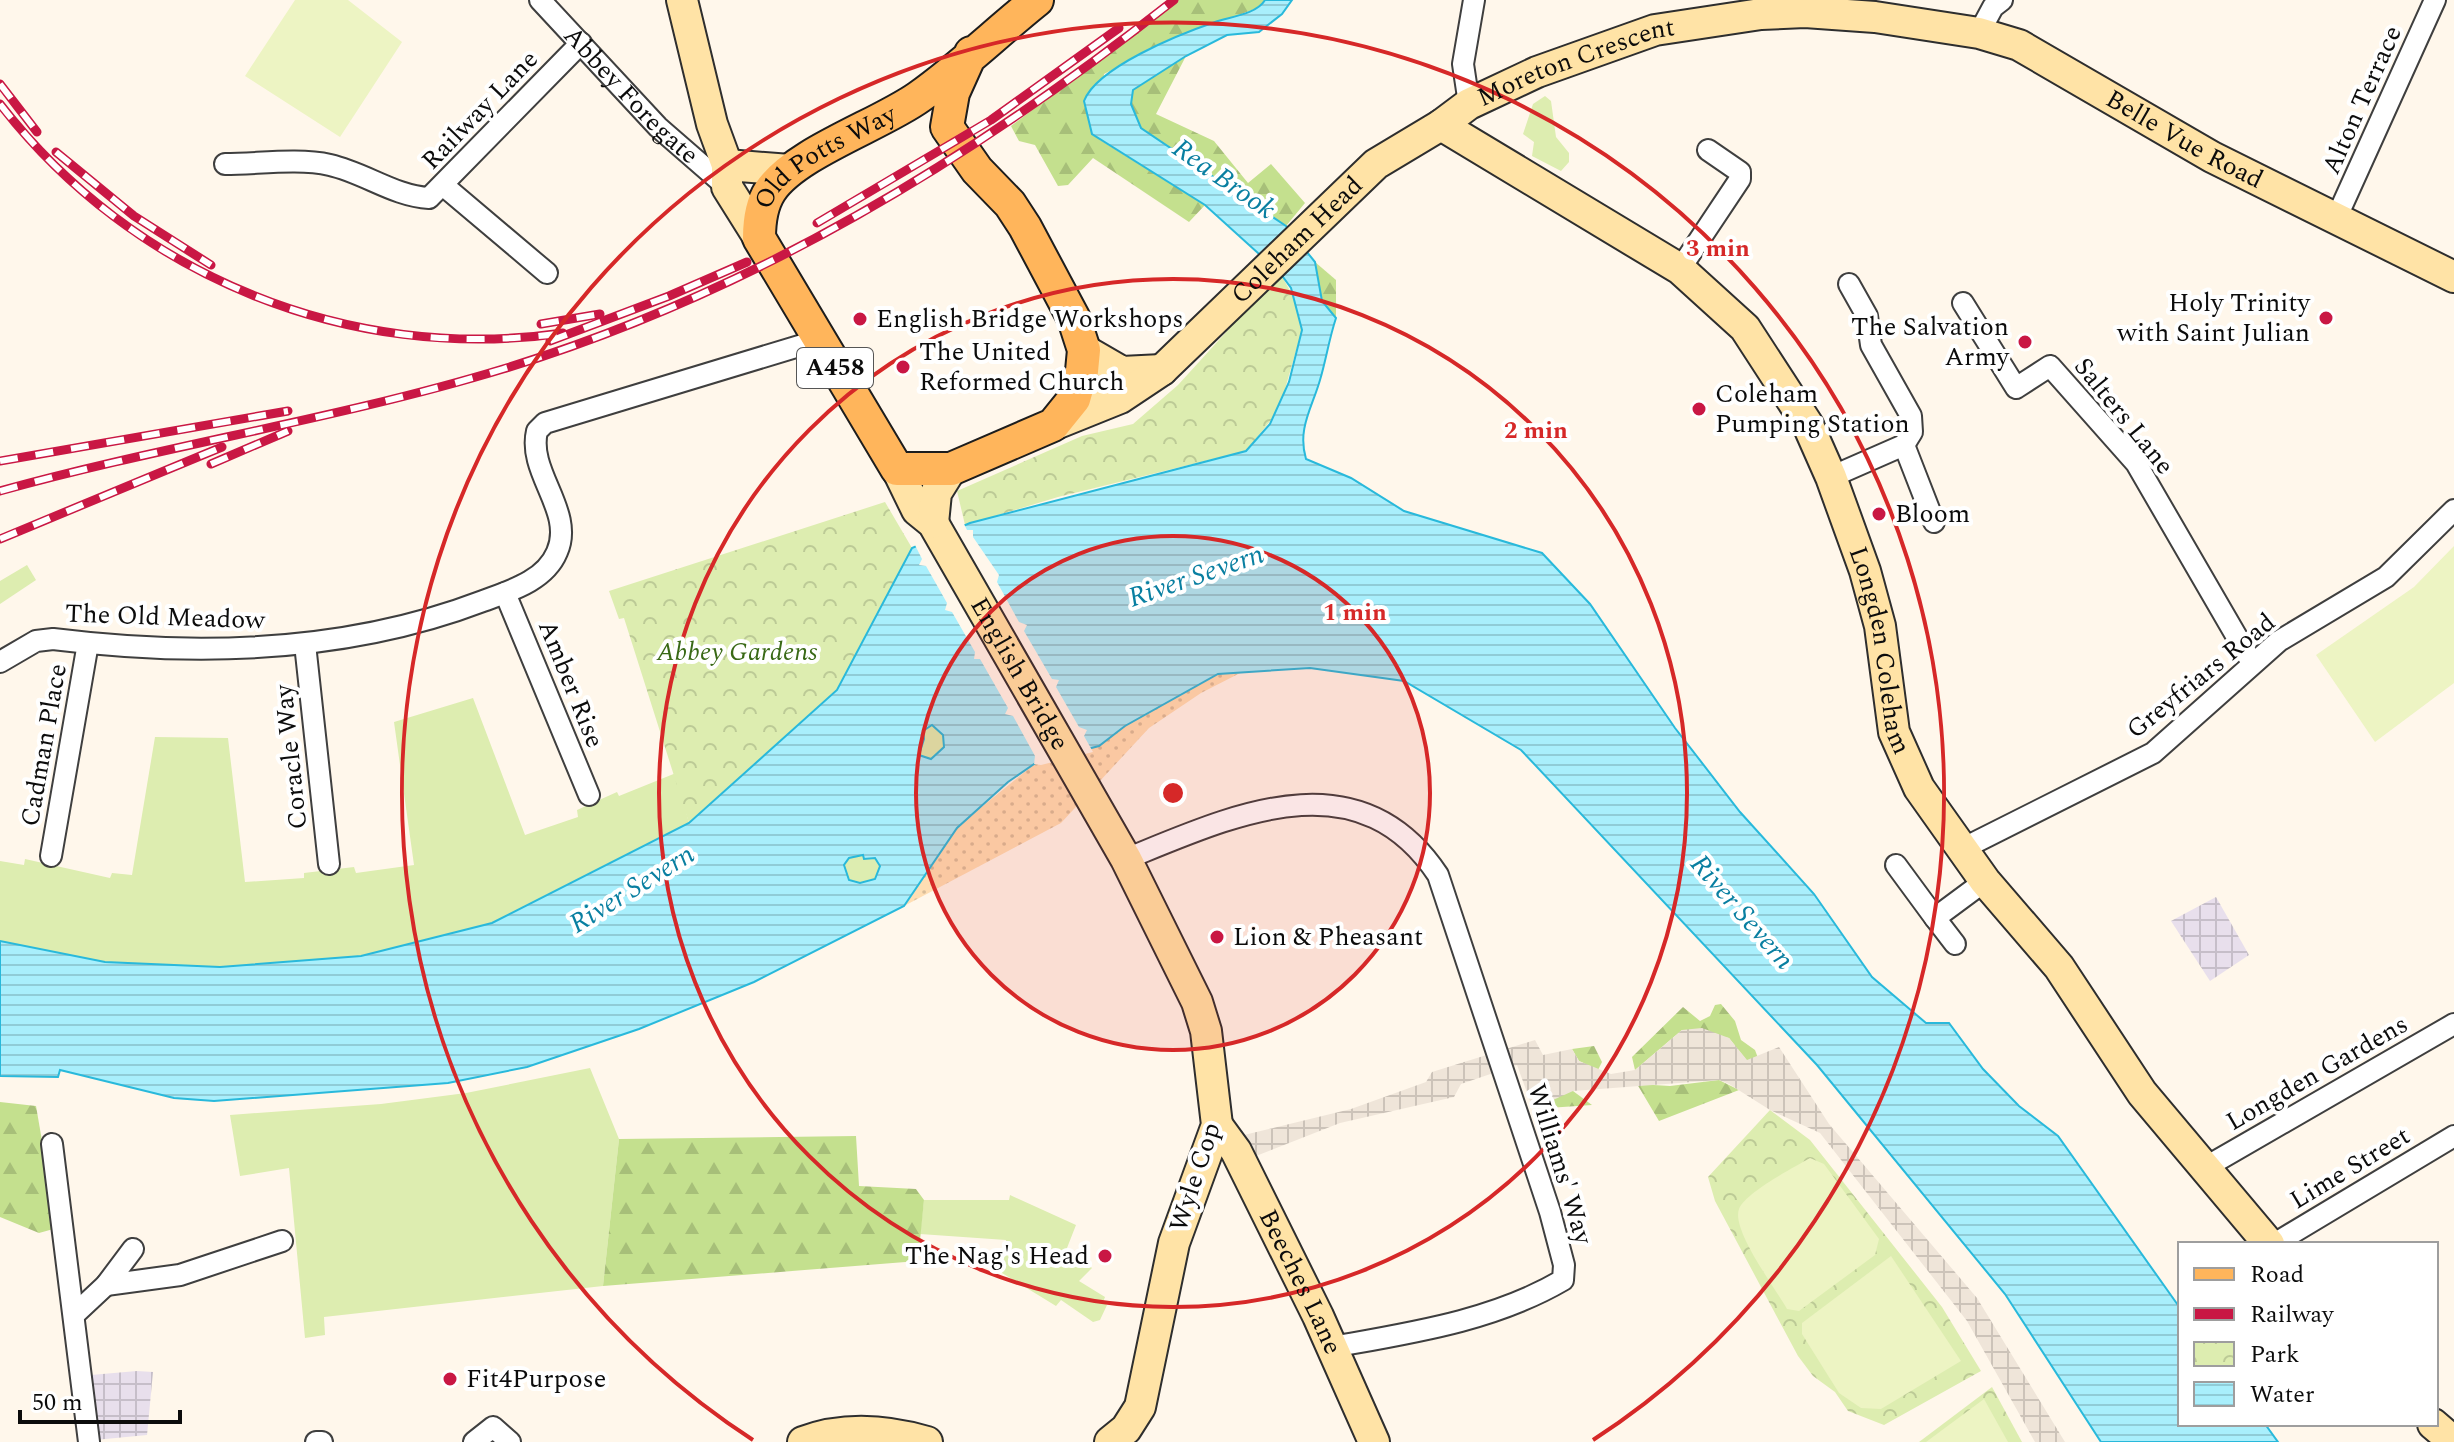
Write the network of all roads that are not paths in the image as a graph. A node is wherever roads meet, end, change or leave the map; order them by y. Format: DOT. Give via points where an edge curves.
graph roads {
  1 [pos="540,0"];
  2 [pos="682,0"];
  3 [pos="1037,0"];
  4 [pos="1474,0"];
  5 [pos="2435,0"];
  6 [pos="1990,10"];
  7 [pos="1910,22"];
  8 [pos="581,43"];
  9 [pos="971,53"];
  10 [pos="918,97"];
  11 [pos="1469,104"];
  12 [pos="948,115"];
  13 [pos="1441,125"];
  14 [pos="1708,150"];
  15 [pos="225,164"];
  16 [pos="790,170"];
  17 [pos="727,176"];
  18 [pos="444,186"];
  19 [pos="2335,221"];
  20 [pos="759,238"];
  21 [pos="1680,269"];
  22 [pos="547,273"];
  23 [pos="2454,277"];
  24 [pos="1849,284"];
  25 [pos="1963,303"];
  26 [pos="819,340"];
  27 [pos="1084,350"];
  28 [pos="1162,370"];
  29 [pos="1053,425"];
  30 [pos="1904,445"];
  31 [pos="897,469"];
  32 [pos="951,469"];
  33 [pos="1831,477"];
  34 [pos="2454,510"];
  35 [pos="1934,522"];
  36 [pos="933,525"];
  37 [pos="505,593"];
  38 [pos="88,643"];
  39 [pos="305,644"];
  40 [pos="0,662"];
  41 [pos="2252,663"];
  42 [pos="589,795"];
  43 [pos="1105,825"];
  44 [pos="1960,850"];
  45 [pos="51,856"];
  46 [pos="1126,859"];
  47 [pos="329,864"];
  48 [pos="1896,865"];
  49 [pos="1985,881"];
  50 [pos="1935,918"];
  51 [pos="1955,944"];
  52 [pos="2454,1024"];
  53 [pos="1217,1125"];
  54 [pos="2454,1136"];
  55 [pos="52,1144"];
  56 [pos="2206,1167"];
  57 [pos="282,1241"];
  58 [pos="2269,1242"];
  59 [pos="2274,1242"];
  60 [pos="133,1249"];
  61 [pos="106,1285"];
  62 [pos="76,1313"];
  63 [pos="1332,1347"];
  64 [pos="477,1439"];
  65 [pos="89,1442"];
  66 [pos="510,1442"];
  67 [pos="803,1442"];
  68 [pos="927,1442"];
  69 [pos="1110,1442"];
  70 [pos="1374,1442"];
  1 -- 8 [label="street, Abbey Foregate"];
  2 -- 17 [label="street, Abbey Foregate"];
  3 -- 9 [label="main road, Old Potts Way"];
  4 -- 11 [label="street" via="1463,64"];
  5 -- 19 [label="street, Alton Terrace"];
  6 -- 7 [label="street, Belle Vue Road"];
  6 -- 19 [label="street, Belle Vue Road" via="2019,45"];
  7 -- 11 [label="street, Moreton Crescent" via="1805,12 1655,30 1537,72"];
  8 -- 17 [label="street, Abbey Foregate" via="658,127"];
  8 -- 18 [label="street, Railway Lane"];
  9 -- 10 [label="main road, Old Potts Way"];
  9 -- 12 [label="main road"];
  10 -- 12 [label="main road, Old Potts Way"];
  10 -- 16 [label="main road, Old Potts Way"];
  11 -- 13 [label="street, Moreton Crescent"];
  12 -- 27 [label="main road, Old Potts Way" via="963,113 988,158 990,183 1025,227 1074,319"];
  13 -- 21 [label="street, Longden Coleham"];
  13 -- 28 [label="street, Coleham Head" via="1376,164"];
  14 -- 21 [label="street" via="1740,172 1740,179"];
  15 -- 18 [label="street, Railway Lane" via="327,164 410,197 429,198"];
  16 -- 17 [label="street, Abbey Foregate"];
  16 -- 20 [label="main road, Old Potts Way" via="770,192"];
  17 -- 20 [label="street, Abbey Foregate"];
  18 -- 22 [label="street"];
  19 -- 23 [label="street, Belle Vue Road"];
  20 -- 26 [label="main road, Abbey Foregate / A458"];
  21 -- 33 [label="street, Longden Coleham" via="1745,328 1808,425"];
  24 -- 30 [label="street" via="1867,316 1871,345 1911,416 1912,432"];
  25 -- 41 [label="street, Salters Lane" via="2016,388 2050,366 2136,463"];
  26 -- 31 [label="main road, Abbey Foregate / A458"];
  26 -- 37 [label="street, The Old Meadow" via="545,423 537,431 535,455 561,524 560,543 538,577"];
  27 -- 28 [label="street" via="1122,372"];
  27 -- 29 [label="main road" via="1074,399"];
  28 -- 29 [label="street, Coleham Head" via="1120,398"];
  29 -- 32 [label="main road, Coleham Head"];
  30 -- 33 [label="street"];
  30 -- 35 [label="street"];
  31 -- 32 [label="main road, Coleham Head"];
  31 -- 36 [label="street, Abbey Foregate" via="917,510"];
  32 -- 36 [label="street" via="936,493"];
  33 -- 44 [label="street, Longden Coleham" via="1880,626 1894,732 1919,788"];
  34 -- 41 [label="street, Greyfriars Road" via="2386,577"];
  36 -- 43 [label="street, English Bridge"];
  37 -- 39 [label="street, The Old Meadow" via="396,629"];
  37 -- 42 [label="street, Amber Rise"];
  38 -- 39 [label="street, The Old Meadow" via="197,649"];
  38 -- 40 [label="street, The Old Meadow" via="36,641"];
  38 -- 45 [label="street, Cadman Place"];
  39 -- 47 [label="street, Coracle Way"];
  41 -- 44 [label="street, Greyfriars Road" via="2153,753"];
  43 -- 46 [label="street, Wyle Cop"];
  44 -- 49 [label="street, Longden Coleham"];
  46 -- 53 [label="street, Wyle Cop" via="1197,1002 1206,1031"];
  46 -- 63 [label="street, Williams' Way" via="1223,820 1295,805 1340,807 1383,819 1410,838 1438,875 1554,1223 1563,1280 1483,1316"];
  48 -- 50 [label="street"];
  49 -- 50 [label="street"];
  49 -- 56 [label="street, Longden Coleham" via="2059,967 2142,1093"];
  50 -- 51 [label="street"];
  52 -- 56 [label="street, Longden Gardens"];
  53 -- 63 [label="street, Beeches Lane" via="1236,1151"];
  53 -- 69 [label="street, Wyle Cop" via="1174,1243 1140,1407"];
  54 -- 59 [label="street, Lime Street"];
  55 -- 62 [label="street"];
  56 -- 58 [label="street, Longden Coleham"];
  57 -- 61 [label="street" via="180,1275"];
  60 -- 61 [label="street"];
  61 -- 62 [label="street"];
  62 -- 65 [label="street"];
  63 -- 70 [label="street, Beeches Lane"];
  64 -- 66 [label="street" via="493,1427"];
  67 -- 68 [label="street" via="823,1434 858,1432 896,1433"];
}
